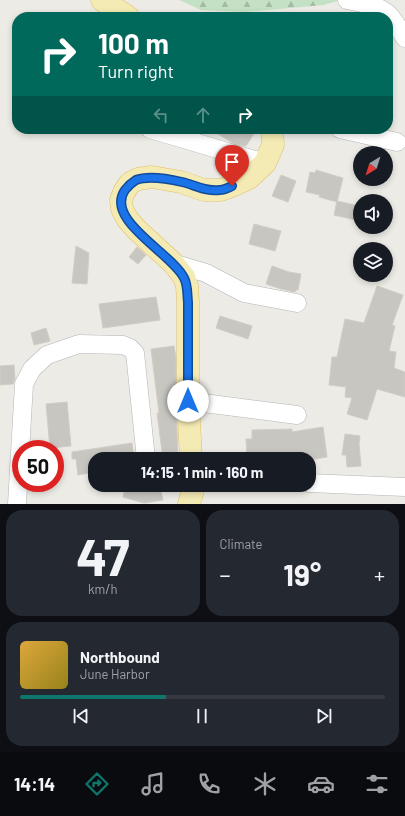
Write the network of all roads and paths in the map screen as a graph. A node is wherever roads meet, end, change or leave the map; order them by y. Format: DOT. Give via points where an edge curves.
graph roads {
  1 [pos="102,0"];
  2 [pos="347,0"];
  3 [pos="120,12"];
  4 [pos="385,12"];
  5 [pos="393,20"];
  6 [pos="405,38"];
  7 [pos="167,134"];
  8 [pos="272,134"];
  9 [pos="362,134"];
  10 [pos="397,142"];
  11 [pos="265,163"];
  12 [pos="173,263"];
  13 [pos="297,303"];
  14 [pos="188,401"];
  15 [pos="297,415"];
  16 [pos="145,452"];
  17 [pos="191,452"];
  18 [pos="316,483"];
  19 [pos="405,487"];
  20 [pos="192,492"];
  21 [pos="17,504"];
  22 [pos="189,504"];
  1 -- 3 [label="main road"];
  2 -- 4 [label="street" via="371,5"];
  5 -- 6 [label="street"];
  7 -- 11 [label="street"];
  8 -- 11 [label="main road" via="273,145"];
  9 -- 10 [label="street"];
  11 -- 12 [label="main road" via="249,178 220,190 204,190 181,182 152,177 130,183 121,200 122,209 137,230"];
  12 -- 13 [label="street" via="206,273 244,293"];
  12 -- 14 [label="main road" via="184,277 187,286"];
  14 -- 15 [label="street"];
  14 -- 17 [label="main road"];
  16 -- 21 [label="street" via="134,353 130,348 123,345 79,344 47,355 32,369 24,384"];
  18 -- 19 [label="street"];
  20 -- 22 [label="main road"];
}
